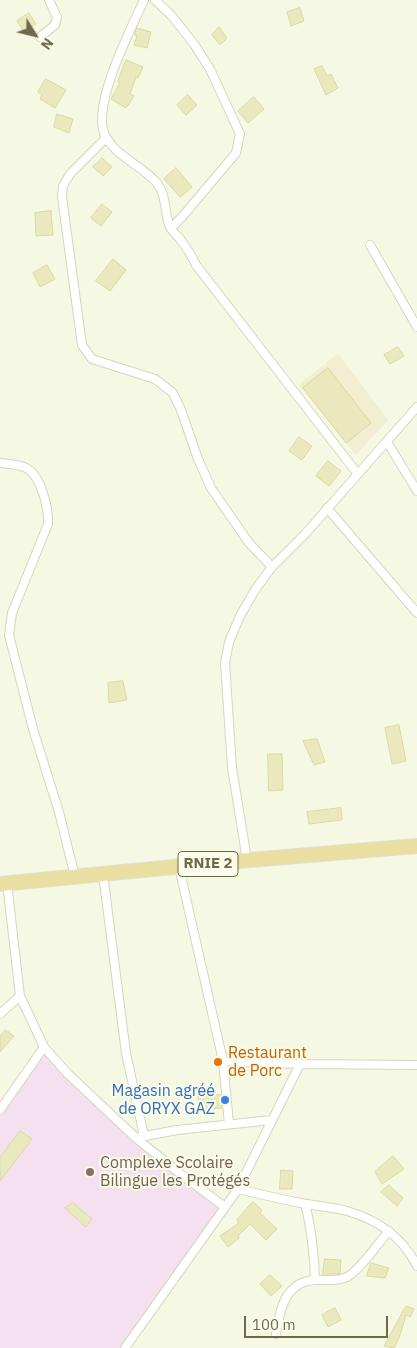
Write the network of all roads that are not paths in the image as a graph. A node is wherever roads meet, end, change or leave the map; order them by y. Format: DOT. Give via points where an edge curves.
graph roads {
  1 [pos="49,0"];
  2 [pos="144,0"];
  3 [pos="155,0"];
  4 [pos="40,37"];
  5 [pos="106,138"];
  6 [pos="170,228"];
  7 [pos="370,245"];
  8 [pos="417,327"];
  9 [pos="417,407"];
  10 [pos="387,442"];
  11 [pos="0,463"];
  12 [pos="357,473"];
  13 [pos="417,491"];
  14 [pos="327,508"];
  15 [pos="272,567"];
  16 [pos="417,613"];
  17 [pos="417,846"];
  18 [pos="246,860"];
  19 [pos="179,867"];
  20 [pos="103,874"];
  21 [pos="75,878"];
  22 [pos="3,884"];
  23 [pos="20,996"];
  24 [pos="0,1014"];
  25 [pos="44,1047"];
  26 [pos="223,1061"];
  27 [pos="300,1064"];
  28 [pos="417,1065"];
  29 [pos="0,1110"];
  30 [pos="272,1120"];
  31 [pos="229,1124"];
  32 [pos="144,1136"];
  33 [pos="136,1138"];
  34 [pos="238,1189"];
  35 [pos="305,1204"];
  36 [pos="225,1207"];
  37 [pos="388,1231"];
  38 [pos="417,1266"];
  39 [pos="315,1280"];
  40 [pos="276,1334"];
  41 [pos="125,1348"];
  1 -- 4 [label="street" via="58,17 55,25"];
  2 -- 5 [label="street" via="107,85 101,119"];
  3 -- 6 [label="street" via="171,15 210,69 240,134 236,153"];
  5 -- 6 [label="street" via="158,185"];
  5 -- 15 [label="street" via="70,174 63,186 82,345 92,359 155,379 173,394 211,488 249,543"];
  6 -- 12 [label="street"];
  7 -- 8 [label="street"];
  9 -- 10 [label="street"];
  10 -- 12 [label="street"];
  10 -- 13 [label="street"];
  11 -- 21 [label="street" via="23,467 32,473 49,512 48,524 12,613 9,636 33,729 62,820"];
  12 -- 14 [label="street"];
  14 -- 15 [label="street"];
  14 -- 16 [label="street"];
  15 -- 18 [label="street" via="240,616 225,664 232,768"];
  17 -- 18 [label="highway, RNIE 2 / RNIE 2"];
  18 -- 19 [label="highway, RNIE 2 / RNIE 2"];
  19 -- 20 [label="highway, RNIE 2 / RNIE 2"];
  19 -- 26 [label="street"];
  20 -- 21 [label="highway, RNIE 2 / RNIE 2"];
  20 -- 32 [label="street" via="126,1053"];
  21 -- 22 [label="highway, RNIE 2 / RNIE 2"];
  22 -- 23 [label="street"];
  23 -- 24 [label="street"];
  23 -- 25 [label="street"];
  25 -- 29 [label="street"];
  25 -- 33 [label="street"];
  26 -- 27 [label="street"];
  26 -- 31 [label="street"];
  27 -- 28 [label="street"];
  27 -- 30 [label="street"];
  30 -- 31 [label="street"];
  30 -- 34 [label="street"];
  31 -- 32 [label="street"];
  32 -- 33 [label="street"];
  33 -- 36 [label="street"];
  34 -- 35 [label="street"];
  34 -- 36 [label="street"];
  35 -- 37 [label="street" via="346,1211 373,1221"];
  35 -- 39 [label="street" via="311,1227"];
  36 -- 41 [label="street"];
  37 -- 38 [label="street" via="401,1240"];
  37 -- 39 [label="street" via="347,1277 334,1281"];
  39 -- 40 [label="street" via="301,1283 291,1291 282,1304"];
}
